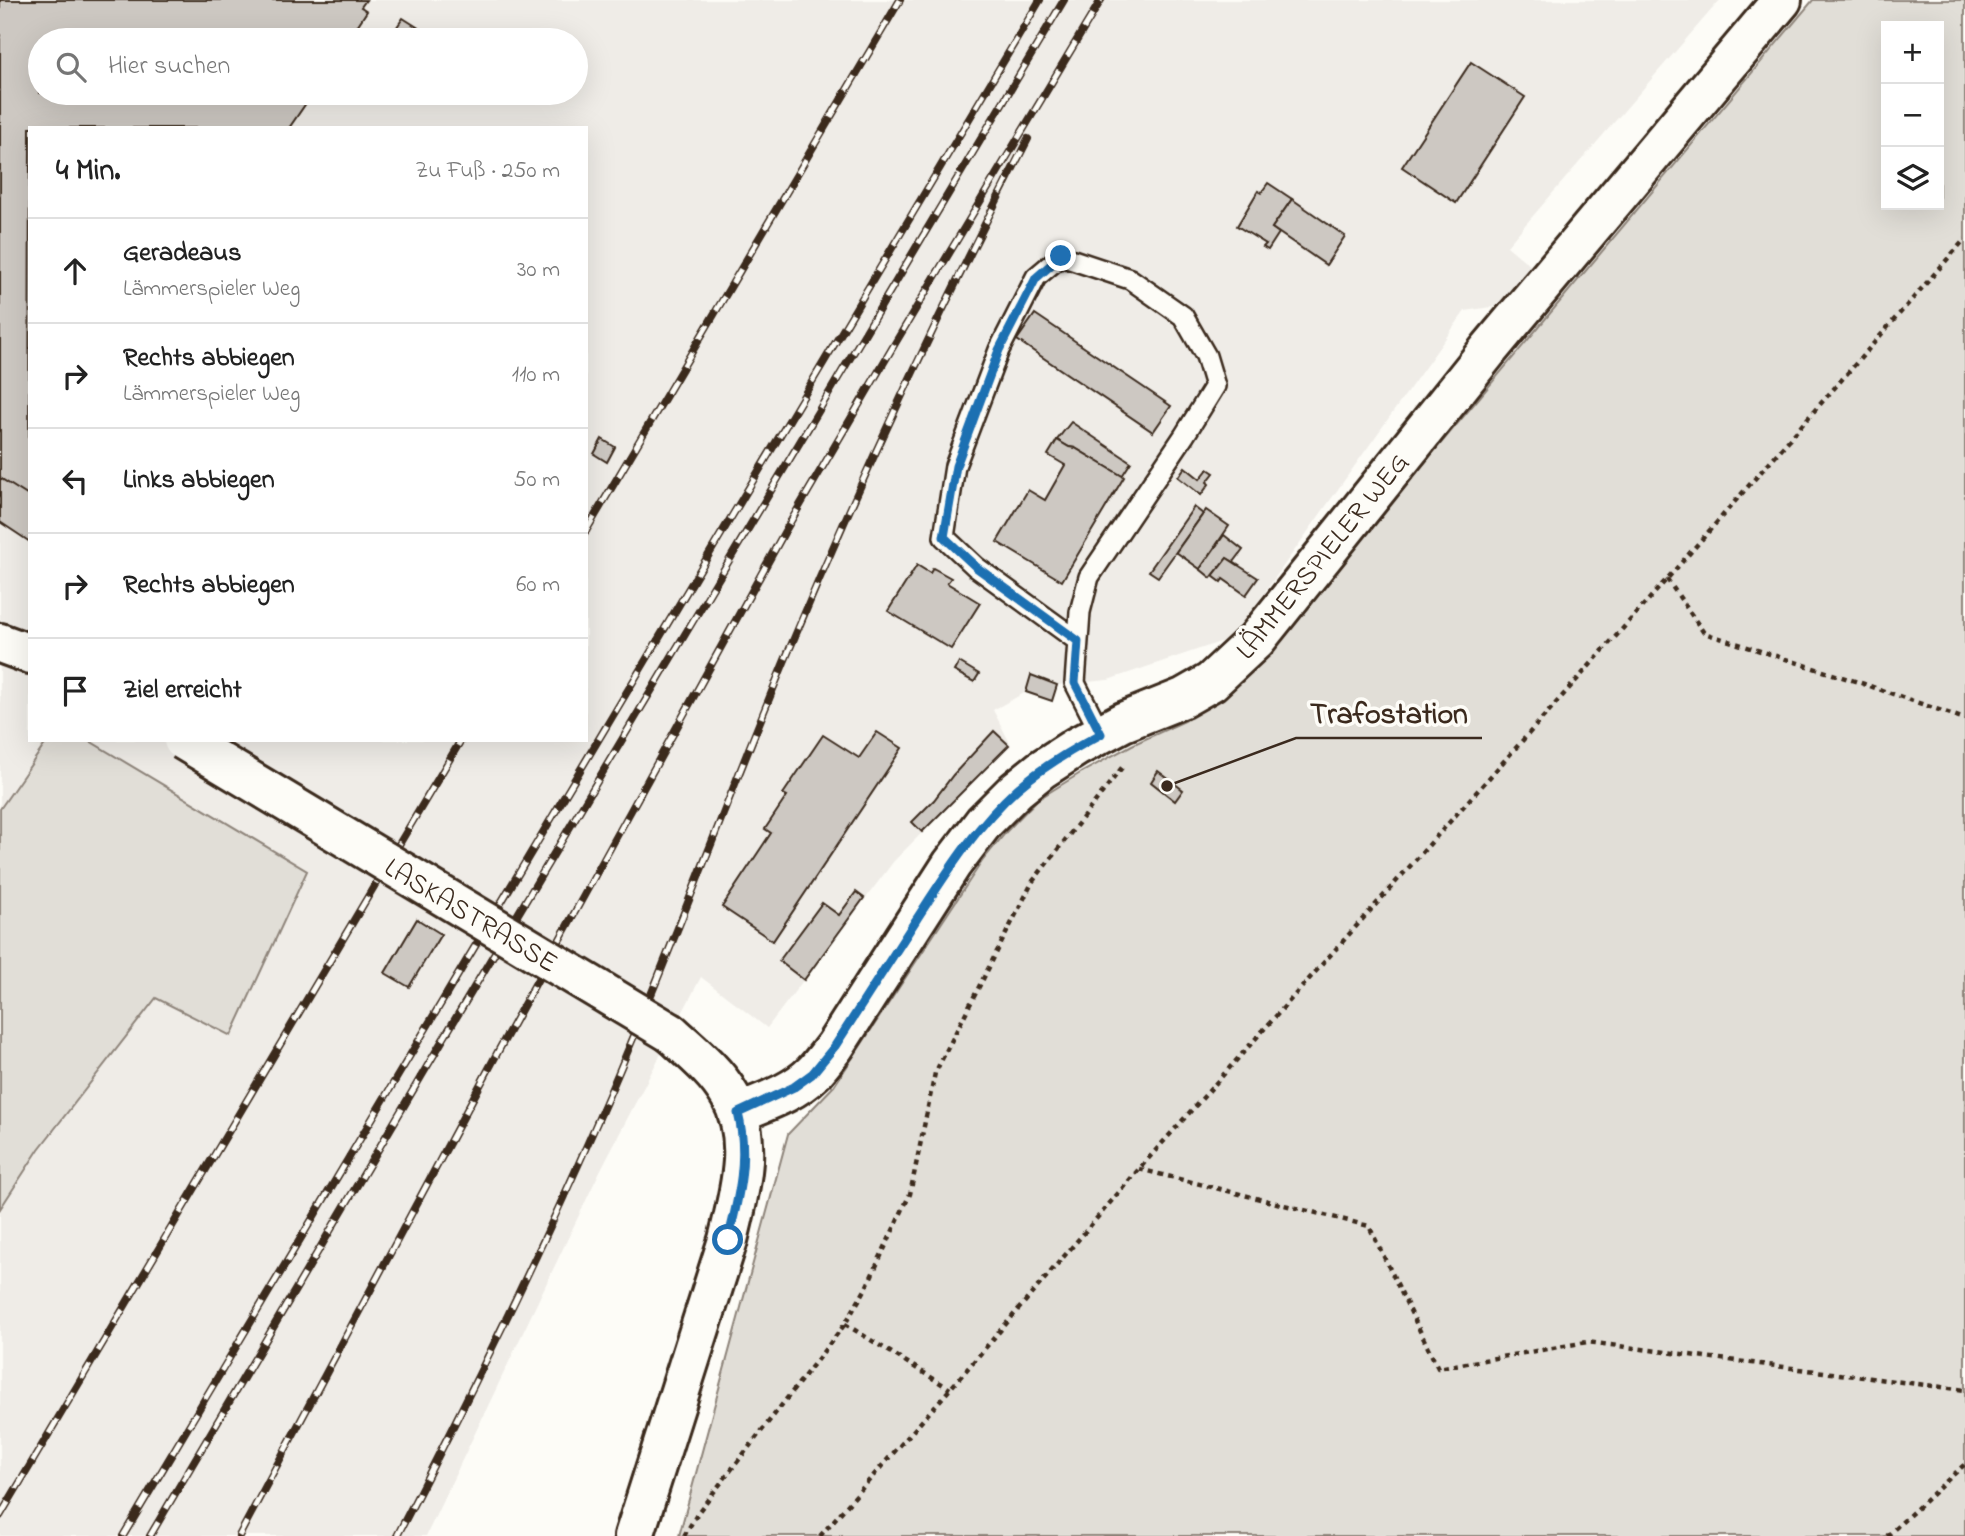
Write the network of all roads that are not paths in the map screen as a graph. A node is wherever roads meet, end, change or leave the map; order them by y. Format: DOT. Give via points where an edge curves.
graph roads {
  1 [pos="1782,0"];
  2 [pos="1078,641"];
  3 [pos="0,643"];
  4 [pos="28,653"];
  5 [pos="186,742"];
  6 [pos="1116,745"];
  7 [pos="738,1113"];
  8 [pos="634,1536"];
  1 -- 6 [label="street, LÄMMERSPIELER WEG" via="1490,348 1256,640 1211,682 1123,722"];
  2 -- 2 [label="lane" via="1089,577 1215,386 1206,356 1183,316 1130,279 1061,256 1036,278 999,350 956,466 944,537 976,567"];
  2 -- 6 [label="lane" via="1075,683"];
  3 -- 4 [label="street"];
  5 -- 7 [label="street, LASKASTRASSE, bridge" via="671,1032 718,1079"];
  6 -- 7 [label="street, LÄMMERSPIELER WEG" via="1076,747 1016,790 952,864 835,1046 812,1074"];
  7 -- 8 [label="street" via="744,1154 728,1240"];
}
